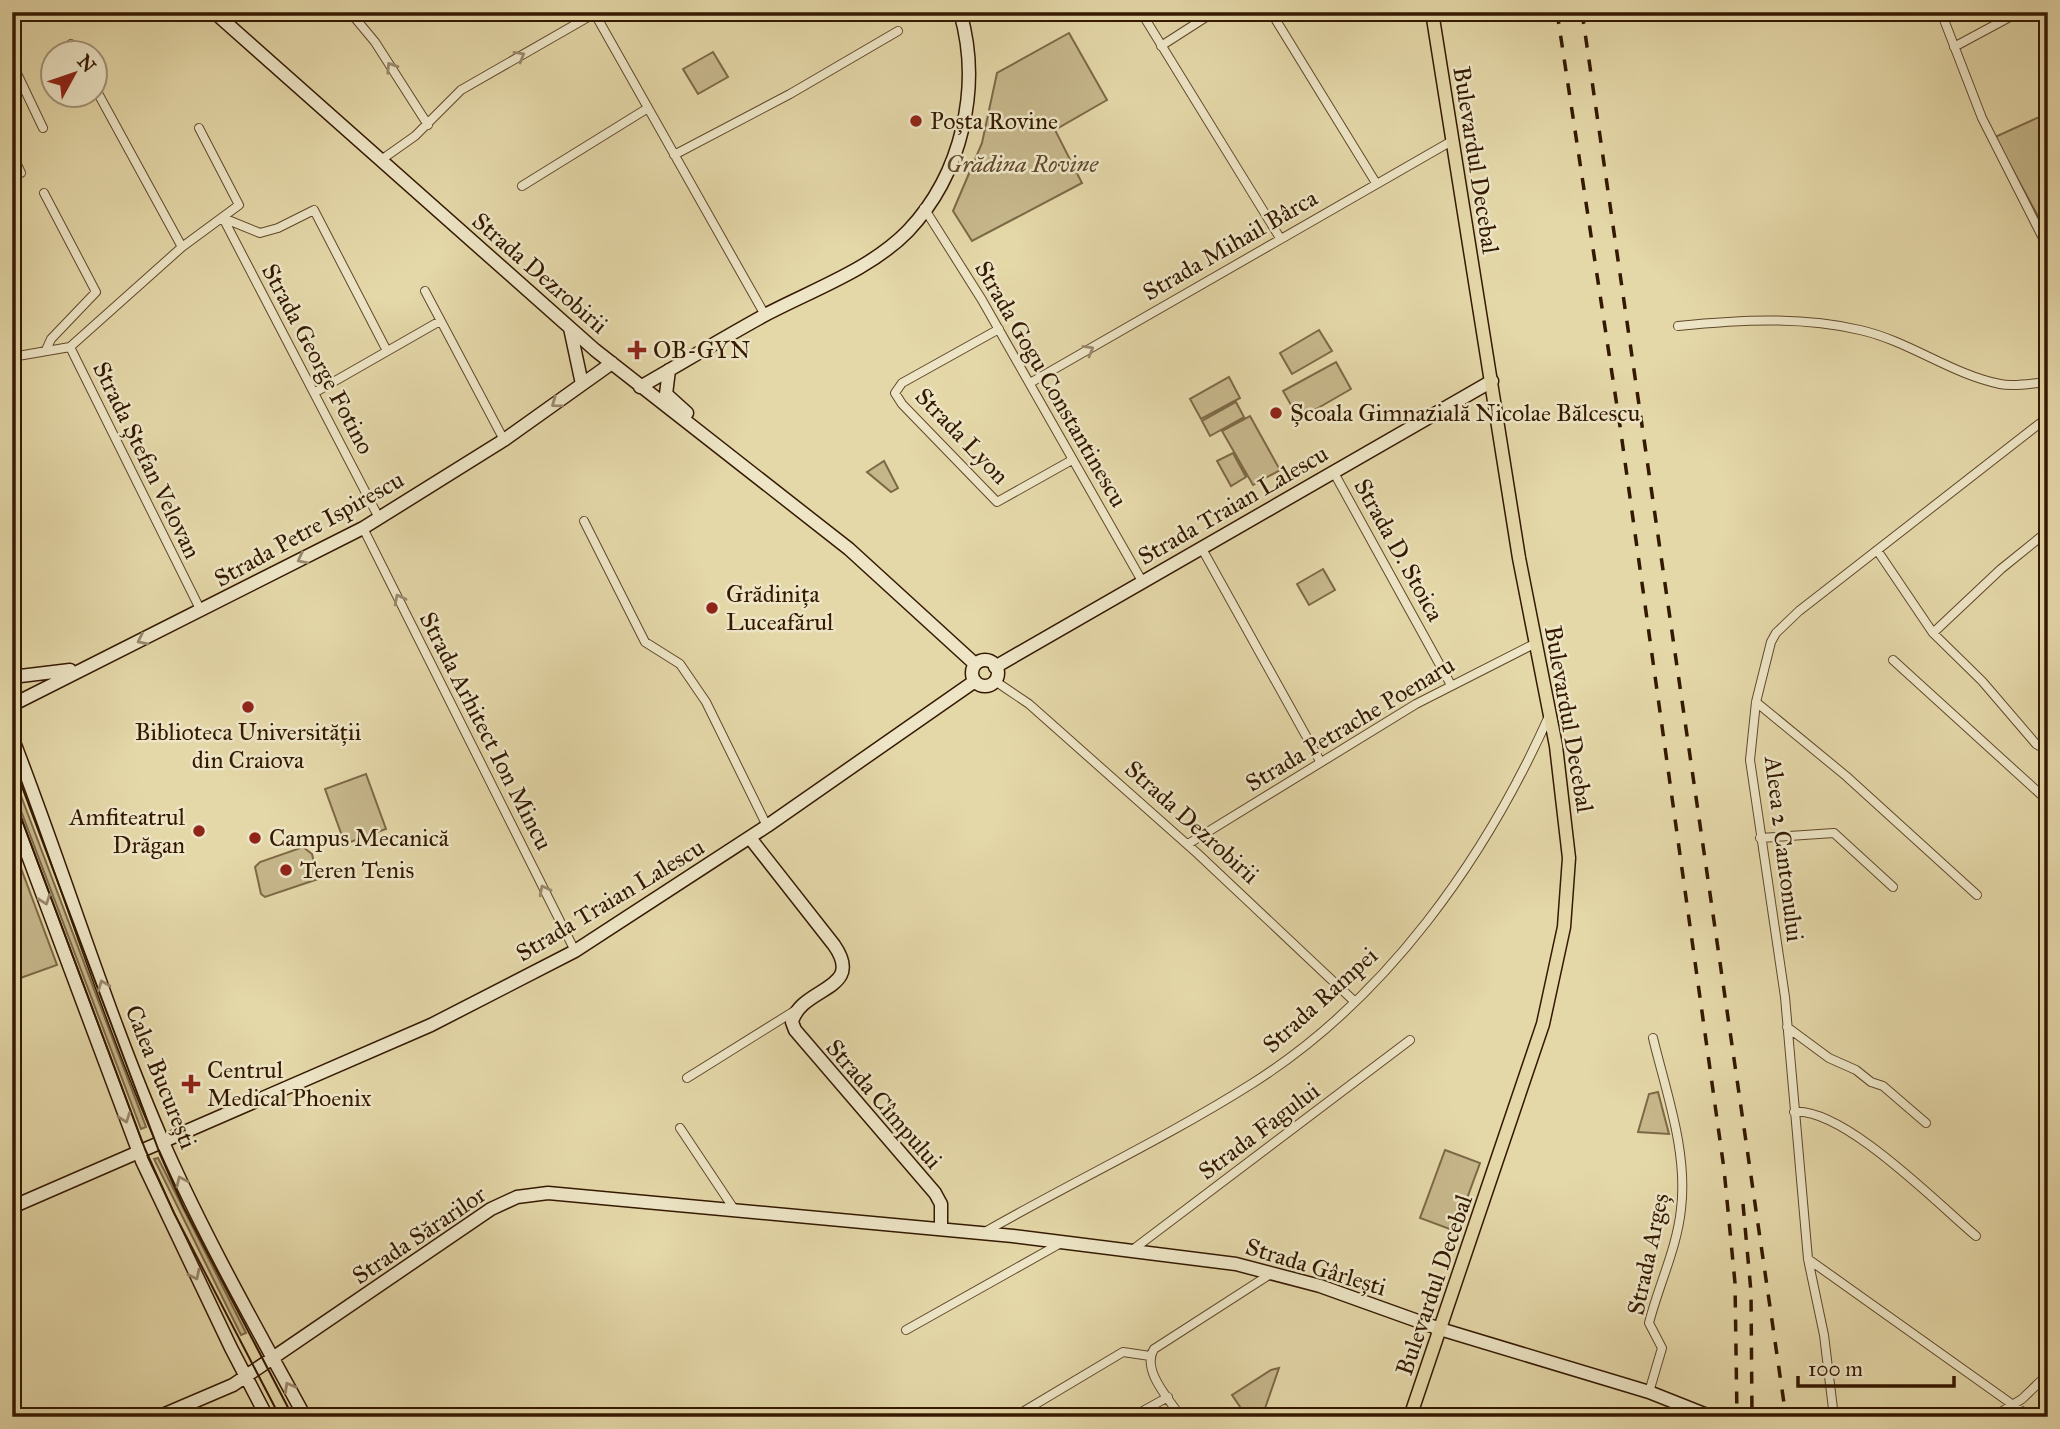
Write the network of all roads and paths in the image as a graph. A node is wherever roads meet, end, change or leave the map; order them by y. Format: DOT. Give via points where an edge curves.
graph roads {
  1 [pos="351,12"];
  2 [pos="960,12"];
  3 [pos="1141,12"];
  4 [pos="1214,12"];
  5 [pos="1270,12"];
  6 [pos="1432,12"];
  7 [pos="1941,12"];
  8 [pos="2020,12"];
  9 [pos="216,13"];
  10 [pos="596,13"];
  11 [pos="898,31"];
  12 [pos="1161,46"];
  13 [pos="1954,47"];
  14 [pos="12,63"];
  15 [pos="106,108"];
  16 [pos="648,108"];
  17 [pos="428,125"];
  18 [pos="43,128"];
  19 [pos="199,128"];
  20 [pos="1450,142"];
  21 [pos="12,154"];
  22 [pos="674,155"];
  23 [pos="382,160"];
  24 [pos="21,173"];
  25 [pos="1376,183"];
  26 [pos="522,186"];
  27 [pos="44,193"];
  28 [pos="925,208"];
  29 [pos="223,218"];
  30 [pos="1280,238"];
  31 [pos="182,247"];
  32 [pos="2048,248"];
  33 [pos="425,291"];
  34 [pos="765,315"];
  35 [pos="440,321"];
  36 [pos="1678,326"];
  37 [pos="570,327"];
  38 [pos="999,329"];
  39 [pos="70,347"];
  40 [pos="46,350"];
  41 [pos="387,351"];
  42 [pos="12,356"];
  43 [pos="612,363"];
  44 [pos="669,370"];
  45 [pos="1492,381"];
  46 [pos="2048,382"];
  47 [pos="1030,383"];
  48 [pos="582,384"];
  49 [pos="640,387"];
  50 [pos="314,393"];
  51 [pos="2048,417"];
  52 [pos="704,436"];
  53 [pos="504,440"];
  54 [pos="1072,460"];
  55 [pos="1333,471"];
  56 [pos="379,518"];
  57 [pos="584,521"];
  58 [pos="363,528"];
  59 [pos="2048,531"];
  60 [pos="1201,547"];
  61 [pos="1877,550"];
  62 [pos="1142,581"];
  63 [pos="201,611"];
  64 [pos="1933,633"];
  65 [pos="1536,643"];
  66 [pos="1893,660"];
  67 [pos="975,664"];
  68 [pos="995,667"];
  69 [pos="84,668"];
  70 [pos="12,677"];
  71 [pos="975,681"];
  72 [pos="995,681"];
  73 [pos="1451,685"];
  74 [pos="1756,702"];
  75 [pos="12,705"];
  76 [pos="1549,716"];
  77 [pos="12,737"];
  78 [pos="2048,751"];
  79 [pos="1320,761"];
  80 [pos="2048,801"];
  81 [pos="12,813"];
  82 [pos="767,826"];
  83 [pos="750,838"];
  84 [pos="1760,838"];
  85 [pos="1188,844"];
  86 [pos="1893,887"];
  87 [pos="1978,895"];
  88 [pos="575,951"];
  89 [pos="1354,1001"];
  90 [pos="798,1009"];
  91 [pos="1787,1027"];
  92 [pos="1653,1038"];
  93 [pos="1410,1040"];
  94 [pos="687,1077"];
  95 [pos="1794,1112"];
  96 [pos="1926,1123"];
  97 [pos="680,1128"];
  98 [pos="163,1140"];
  99 [pos="138,1152"];
  100 [pos="12,1207"];
  101 [pos="734,1209"];
  102 [pos="941,1228"];
  103 [pos="984,1233"];
  104 [pos="1976,1237"];
  105 [pos="1062,1243"];
  106 [pos="1131,1251"];
  107 [pos="1808,1259"];
  108 [pos="1275,1272"];
  109 [pos="1440,1329"];
  110 [pos="906,1330"];
  111 [pos="1150,1356"];
  112 [pos="272,1358"];
  113 [pos="2048,1374"];
  114 [pos="245,1377"];
  115 [pos="1649,1392"];
  116 [pos="1168,1397"];
  117 [pos="2013,1405"];
  118 [pos="158,1417"];
  119 [pos="267,1417"];
  120 [pos="305,1417"];
  121 [pos="1014,1417"];
  122 [pos="1132,1417"];
  123 [pos="1181,1417"];
  124 [pos="1410,1417"];
  125 [pos="1712,1417"];
  126 [pos="1834,1417"];
  127 [pos="1993,1417"];
  128 [pos="2030,1417"];
  17 -- 1 [label="street, one-way"];
  2 -- 28 [label="street" via="970,53 970,104 949,165"];
  3 -- 12 [label="street"];
  4 -- 12 [label="street"];
  5 -- 25 [label="street"];
  6 -- 20 [label="main road, Bulevardul Decebal"];
  7 -- 13 [label="street"];
  8 -- 13 [label="street"];
  9 -- 23 [label="street, Strada Dezrobirii"];
  10 -- 16 [label="street"];
  17 -- 10 [label="street, one-way" via="461,90"];
  11 -- 22 [label="street"];
  12 -- 30 [label="street"];
  13 -- 32 [label="street" via="1982,118"];
  14 -- 18 [label="street"];
  15 -- 31 [label="street"];
  16 -- 22 [label="street"];
  16 -- 26 [label="street"];
  17 -- 23 [label="street"];
  19 -- 29 [label="street" via="239,205"];
  20 -- 25 [label="street, Strada Mihail Bârca"];
  20 -- 45 [label="main road, Bulevardul Decebal"];
  21 -- 24 [label="street"];
  22 -- 34 [label="street"];
  23 -- 37 [label="street, Strada Dezrobirii"];
  25 -- 30 [label="street, Strada Mihail Bârca"];
  27 -- 40 [label="street" via="96,292"];
  28 -- 34 [label="street" via="908,231 866,262"];
  28 -- 38 [label="street, Strada Gogu Constantinescu"];
  29 -- 31 [label="street"];
  29 -- 41 [label="street" via="260,233 314,210"];
  29 -- 50 [label="street, Strada George Fotino"];
  47 -- 30 [label="street, Strada Mihail Bârca, one-way"];
  31 -- 39 [label="street"];
  33 -- 35 [label="street"];
  34 -- 44 [label="street"];
  35 -- 41 [label="street"];
  35 -- 53 [label="street"];
  36 -- 46 [label="street" via="1764,320 1835,326 1904,343 2001,384"];
  37 -- 43 [label="street, Strada Dezrobirii"];
  37 -- 48 [label="street"];
  38 -- 47 [label="street, Strada Gogu Constantinescu"];
  38 -- 54 [label="street, Strada Lyon" via="902,383 895,393 997,502"];
  39 -- 40 [label="street, Strada Ștefan Velovan"];
  39 -- 63 [label="street, Strada Ștefan Velovan"];
  40 -- 42 [label="street, Strada Ștefan Velovan"];
  41 -- 50 [label="street"];
  43 -- 48 [label="street, Strada Petre Ispirescu"];
  43 -- 49 [label="street, Strada Dezrobirii"];
  44 -- 49 [label="street"];
  44 -- 52 [label="street" via="666,394"];
  45 -- 55 [label="street, Strada Traian Lalescu"];
  45 -- 65 [label="main road, Bulevardul Decebal"];
  47 -- 54 [label="street, Strada Gogu Constantinescu"];
  48 -- 53 [label="street, Strada Petre Ispirescu, one-way"];
  49 -- 52 [label="street, Strada Dezrobirii"];
  50 -- 56 [label="street, Strada George Fotino"];
  51 -- 61 [label="street, Aleea 2 Cantonului"];
  52 -- 67 [label="street, Strada Dezrobirii" via="849,549"];
  53 -- 56 [label="street, Strada Petre Ispirescu"];
  54 -- 62 [label="street, Strada Gogu Constantinescu"];
  55 -- 60 [label="street, Strada Traian Lalescu"];
  55 -- 73 [label="street, Strada D. Stoica"];
  56 -- 58 [label="street, Strada Petre Ispirescu"];
  57 -- 82 [label="street" via="645,642 680,664 706,702"];
  58 -- 63 [label="street, Strada Petre Ispirescu, one-way"];
  88 -- 58 [label="street, Strada Arhitect Ion Mincu, one-way"];
  59 -- 64 [label="street"];
  60 -- 62 [label="street, Strada Traian Lalescu"];
  60 -- 79 [label="street"];
  61 -- 64 [label="street"];
  61 -- 74 [label="street, Aleea 2 Cantonului" via="1776,633"];
  62 -- 68 [label="street, Strada Traian Lalescu"];
  63 -- 69 [label="street, Strada Petre Ispirescu, one-way"];
  64 -- 78 [label="street" via="2036,744"];
  65 -- 73 [label="street, Strada Petrache Poenaru"];
  65 -- 76 [label="main road, Bulevardul Decebal"];
  66 -- 80 [label="street"];
  67 -- 68 [label="street" via="985,661"];
  67 -- 71 [label="street"];
  68 -- 72 [label="street"];
  69 -- 70 [label="street"];
  69 -- 75 [label="street, Strada Petre Ispirescu"];
  71 -- 72 [label="street" via="982,686"];
  71 -- 82 [label="street, Strada Traian Lalescu"];
  72 -- 85 [label="street, Strada Dezrobirii" via="1029,704"];
  73 -- 79 [label="street, Strada Petrache Poenaru"];
  74 -- 84 [label="street, Aleea 2 Cantonului" via="1750,760"];
  74 -- 87 [label="street"];
  76 -- 89 [label="street, Strada Rampei" via="1523,773 1472,860 1436,912"];
  76 -- 109 [label="main road, Bulevardul Decebal" via="1569,844 1564,927 1543,1024"];
  98 -- 77 [label="street, Calea București, one-way"];
  79 -- 85 [label="street, Strada Petrache Poenaru"];
  81 -- 99 [label="street, Calea București, one-way"];
  82 -- 83 [label="street, Strada Traian Lalescu"];
  83 -- 88 [label="street, Strada Traian Lalescu"];
  83 -- 90 [label="street" via="845,964 839,978"];
  84 -- 86 [label="street" via="1834,833"];
  84 -- 91 [label="street, Aleea 2 Cantonului"];
  85 -- 89 [label="street, Strada Dezrobirii"];
  88 -- 98 [label="street, Strada Traian Lalescu" via="430,1025"];
  89 -- 103 [label="street, Strada Rampei" via="1305,1046 1254,1083"];
  90 -- 94 [label="street"];
  90 -- 102 [label="street, Strada Cîmpului" via="792,1022 799,1039 935,1193 941,1204"];
  91 -- 95 [label="street, Aleea 2 Cantonului"];
  91 -- 96 [label="street" via="1829,1058 1884,1086"];
  92 -- 115 [label="street, Strada Argeș" via="1683,1189 1673,1252 1649,1323 1662,1348"];
  93 -- 106 [label="street, Strada Fagului"];
  95 -- 104 [label="street" via="1805,1111 1852,1133"];
  95 -- 107 [label="street, Aleea 2 Cantonului"];
  97 -- 101 [label="street"];
  98 -- 99 [label="street, Strada Traian Lalescu"];
  112 -- 98 [label="street, Calea București, one-way" via="200,1222"];
  99 -- 100 [label="street, Strada Traian Lalescu"];
  99 -- 114 [label="street, Calea București, one-way"];
  101 -- 102 [label="street, Strada Sărarilor"];
  101 -- 112 [label="street, Strada Sărarilor" via="573,1193 517,1198 465,1226"];
  102 -- 103 [label="street, Strada Gârlești"];
  103 -- 105 [label="street, Strada Gârlești"];
  105 -- 106 [label="street, Strada Gârlești"];
  105 -- 110 [label="street"];
  106 -- 108 [label="street, Strada Gârlești"];
  107 -- 117 [label="street"];
  107 -- 126 [label="street, Aleea 2 Cantonului"];
  108 -- 109 [label="street, Strada Gârlești"];
  108 -- 111 [label="street" via="1161,1342"];
  109 -- 115 [label="street, Strada Gârlești"];
  109 -- 124 [label="main road, Bulevardul Decebal"];
  111 -- 116 [label="street" via="1151,1368"];
  111 -- 121 [label="street" via="1123,1352"];
  112 -- 114 [label="street, Strada Sărarilor"];
  120 -- 112 [label="street, Calea București, one-way"];
  113 -- 117 [label="street"];
  114 -- 118 [label="street, Strada Sărarilor"];
  114 -- 119 [label="street, Calea București"];
  115 -- 125 [label="street, Strada Gârlești"];
  116 -- 122 [label="street"];
  116 -- 123 [label="street"];
  117 -- 127 [label="street"];
  117 -- 128 [label="street"];
}
